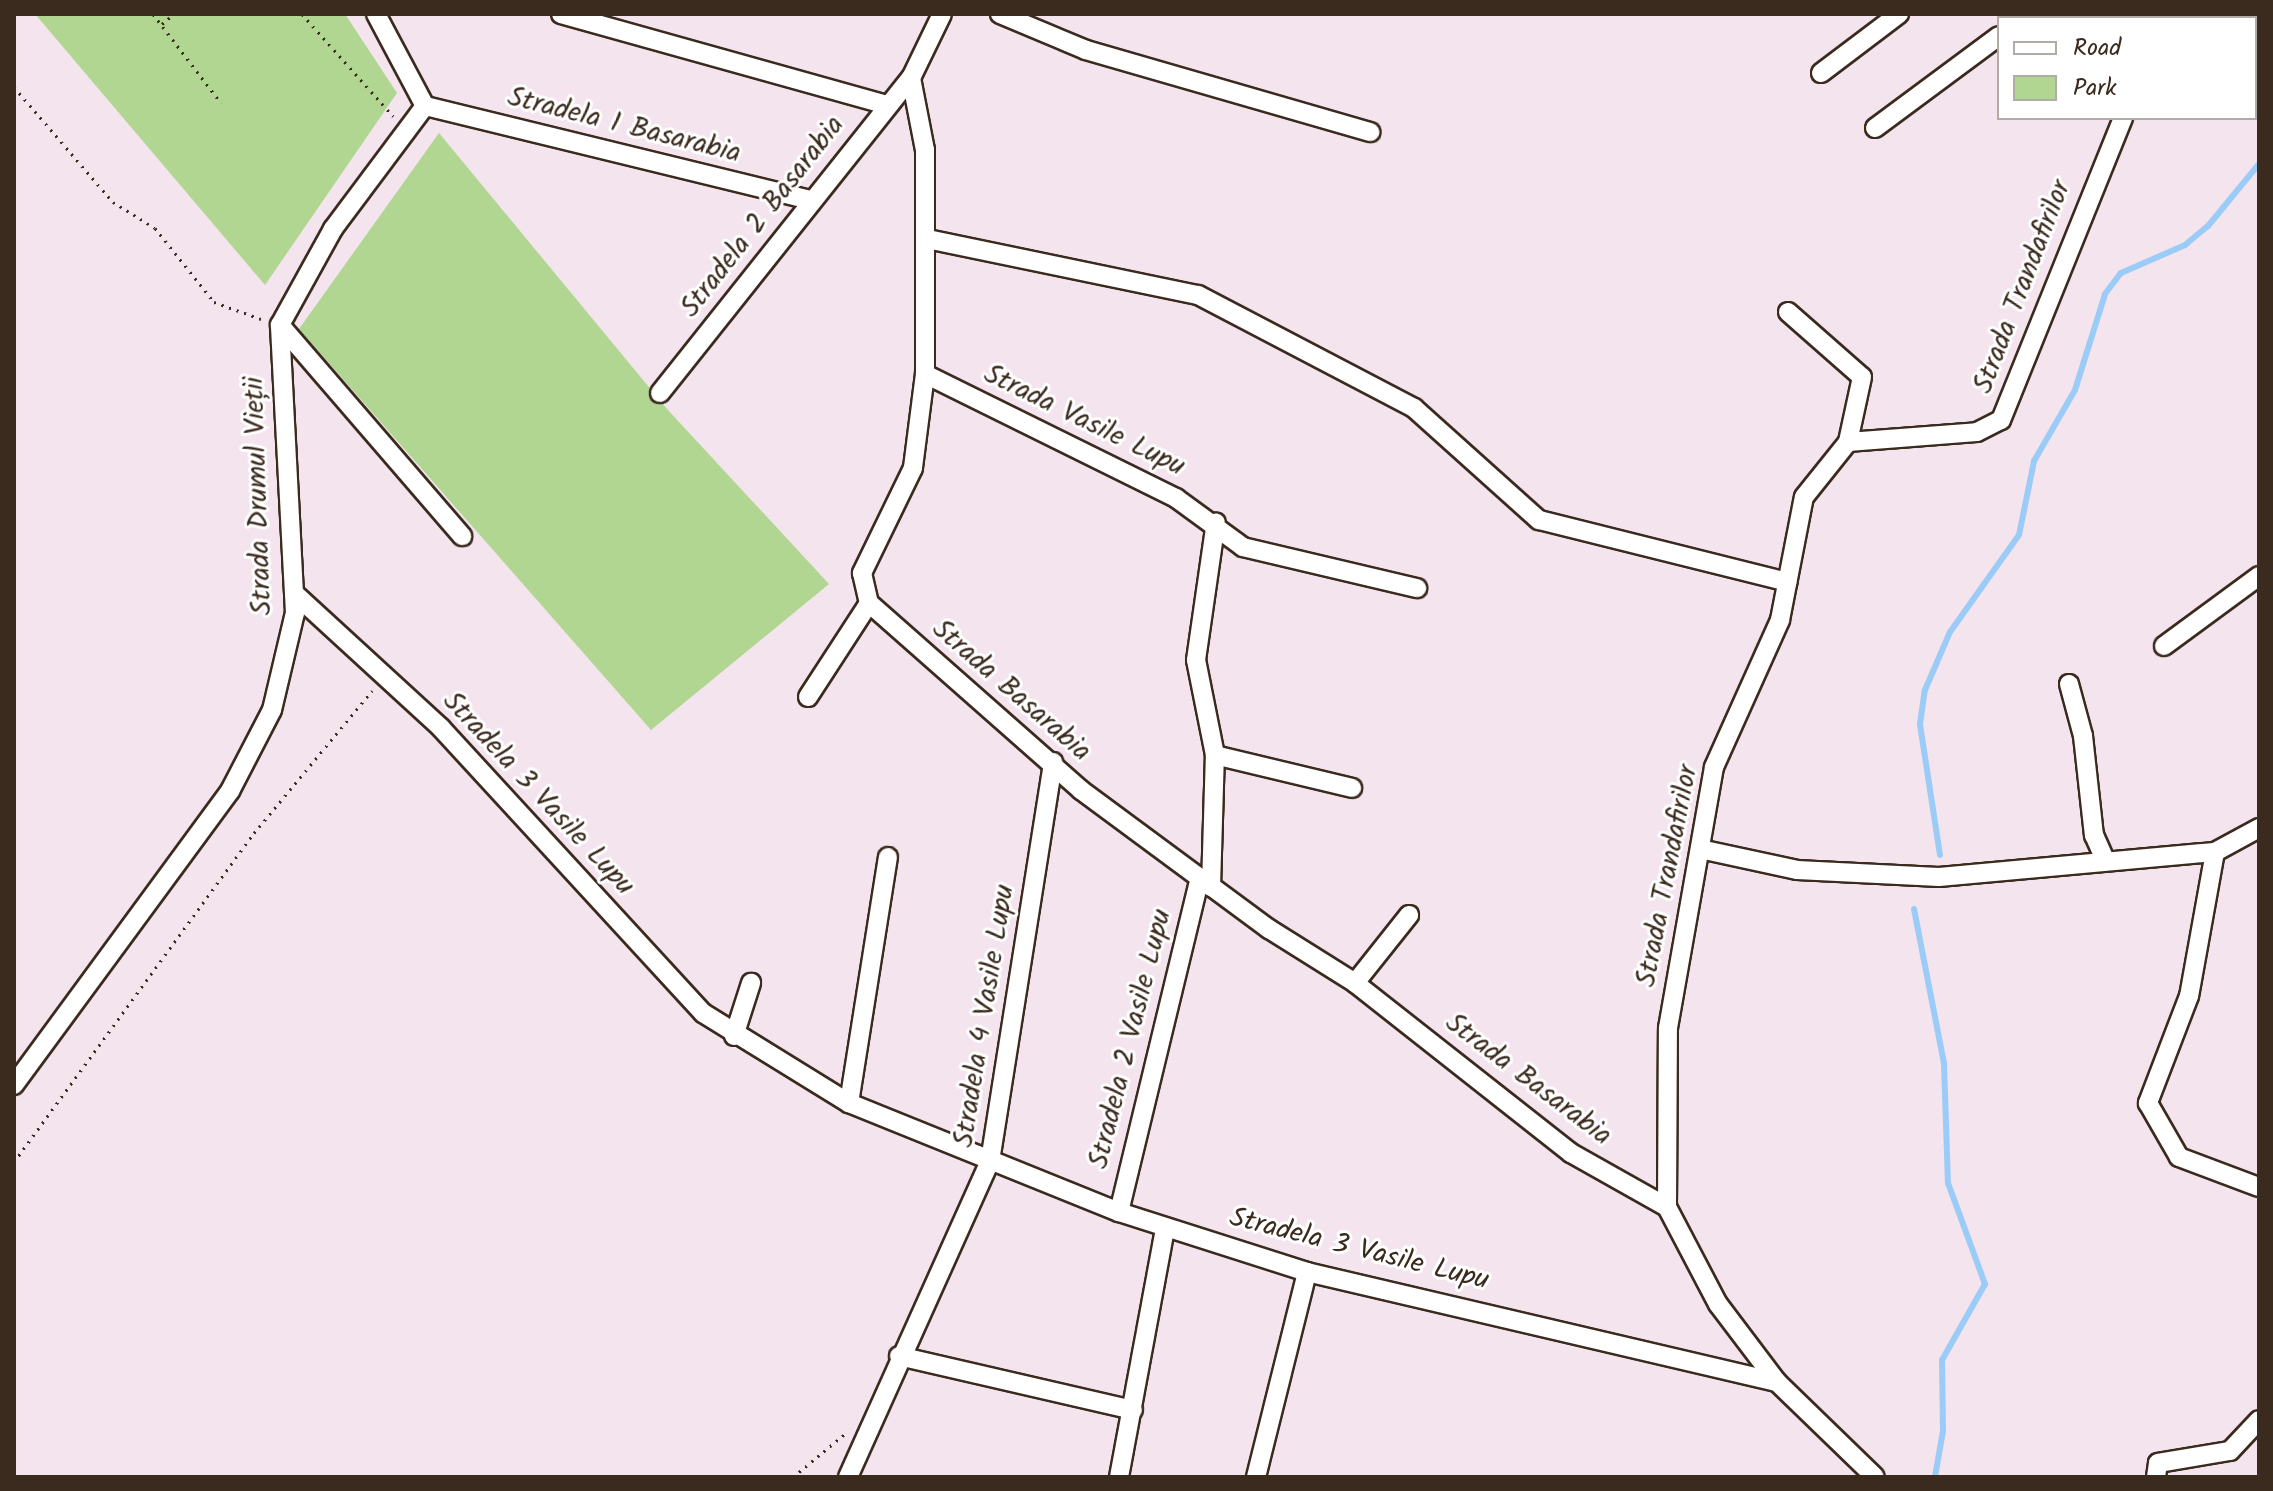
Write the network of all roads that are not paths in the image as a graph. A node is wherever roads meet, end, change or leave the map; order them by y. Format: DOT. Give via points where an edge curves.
graph roads {
  1 [pos="376,14"];
  2 [pos="561,14"];
  3 [pos="942,14"];
  4 [pos="1000,14"];
  5 [pos="1899,14"];
  6 [pos="1997,37"];
  7 [pos="1821,73"];
  8 [pos="911,78"];
  9 [pos="888,105"];
  10 [pos="425,106"];
  11 [pos="2122,120"];
  12 [pos="1875,128"];
  13 [pos="1370,132"];
  14 [pos="810,200"];
  15 [pos="927,239"];
  16 [pos="1788,312"];
  17 [pos="280,325"];
  18 [pos="925,374"];
  19 [pos="660,393"];
  20 [pos="1848,442"];
  21 [pos="1216,522"];
  22 [pos="462,536"];
  23 [pos="2259,576"];
  24 [pos="1787,582"];
  25 [pos="1417,588"];
  26 [pos="295,594"];
  27 [pos="869,603"];
  28 [pos="2164,646"];
  29 [pos="2069,684"];
  30 [pos="808,697"];
  31 [pos="1215,755"];
  32 [pos="1053,762"];
  33 [pos="1352,788"];
  34 [pos="2259,828"];
  35 [pos="1700,849"];
  36 [pos="2215,852"];
  37 [pos="888,857"];
  38 [pos="2104,857"];
  39 [pos="1205,882"];
  40 [pos="1409,915"];
  41 [pos="751,983"];
  42 [pos="1355,983"];
  43 [pos="734,1036"];
  44 [pos="14,1085"];
  45 [pos="849,1103"];
  46 [pos="990,1161"];
  47 [pos="2259,1187"];
  48 [pos="1667,1207"];
  49 [pos="1119,1212"];
  50 [pos="1165,1228"];
  51 [pos="1307,1272"];
  52 [pos="899,1356"];
  53 [pos="1777,1382"];
  54 [pos="1133,1410"];
  55 [pos="2259,1420"];
  56 [pos="848,1477"];
  57 [pos="1119,1477"];
  58 [pos="1256,1477"];
  59 [pos="1875,1477"];
  60 [pos="2156,1477"];
  1 -- 10 [label="street"];
  2 -- 9 [label="street"];
  3 -- 8 [label="street"];
  4 -- 13 [label="street" via="1086,50"];
  5 -- 7 [label="street"];
  6 -- 12 [label="street"];
  8 -- 9 [label="street, Stradela 2 Basarabia"];
  8 -- 15 [label="street" via="925,150"];
  9 -- 14 [label="street, Stradela 2 Basarabia"];
  10 -- 14 [label="street, Stradela 1 Basarabia"];
  10 -- 17 [label="street" via="333,229"];
  11 -- 20 [label="street, Strada Trandafirilor" via="2001,420 1977,432"];
  14 -- 19 [label="street, Stradela 2 Basarabia"];
  15 -- 18 [label="street"];
  15 -- 24 [label="street" via="1198,295 1414,408 1539,520"];
  16 -- 20 [label="street, Strada Trandafirilor" via="1862,377"];
  17 -- 22 [label="street"];
  17 -- 26 [label="street, Strada Drumul Vieții"];
  18 -- 21 [label="street, Strada Vasile Lupu"];
  18 -- 27 [label="street" via="913,468 862,573"];
  20 -- 24 [label="street, Strada Trandafirilor" via="1804,497"];
  21 -- 25 [label="street, Strada Vasile Lupu" via="1243,547"];
  21 -- 31 [label="street" via="1196,660"];
  23 -- 28 [label="street"];
  24 -- 35 [label="street, Strada Trandafirilor" via="1780,620 1714,767"];
  26 -- 43 [label="street, Stradela 3 Vasile Lupu" via="384,675 703,1013"];
  26 -- 44 [label="street, Strada Drumul Vieții" via="272,710 230,791"];
  27 -- 30 [label="street"];
  27 -- 32 [label="street, Strada Basarabia"];
  29 -- 38 [label="street" via="2083,736 2094,835"];
  31 -- 33 [label="street"];
  31 -- 39 [label="street"];
  32 -- 39 [label="street, Strada Basarabia"];
  32 -- 46 [label="street, Stradela 4 Vasile Lupu"];
  34 -- 36 [label="street"];
  35 -- 38 [label="street" via="1797,870 1939,877"];
  35 -- 48 [label="street, Strada Trandafirilor" via="1668,1028"];
  36 -- 38 [label="street"];
  36 -- 47 [label="street" via="2189,996 2148,1103 2179,1157"];
  37 -- 45 [label="street"];
  39 -- 42 [label="street, Strada Basarabia"];
  39 -- 49 [label="street, Stradela 2 Vasile Lupu"];
  40 -- 42 [label="street"];
  41 -- 43 [label="street"];
  42 -- 48 [label="street, Strada Basarabia" via="1571,1153"];
  43 -- 45 [label="street, Stradela 3 Vasile Lupu"];
  45 -- 46 [label="street, Stradela 3 Vasile Lupu"];
  46 -- 49 [label="street, Stradela 3 Vasile Lupu"];
  46 -- 52 [label="street, Stradela 4 Vasile Lupu"];
  48 -- 53 [label="street" via="1718,1304"];
  49 -- 50 [label="street, Stradela 3 Vasile Lupu"];
  50 -- 51 [label="street, Stradela 3 Vasile Lupu"];
  50 -- 54 [label="street"];
  51 -- 53 [label="street, Stradela 3 Vasile Lupu" via="1597,1334"];
  51 -- 58 [label="street"];
  52 -- 54 [label="street"];
  52 -- 56 [label="street, Stradela 4 Vasile Lupu"];
  53 -- 59 [label="street"];
  54 -- 57 [label="street"];
  55 -- 60 [label="street" via="2230,1451 2158,1463"];
}
